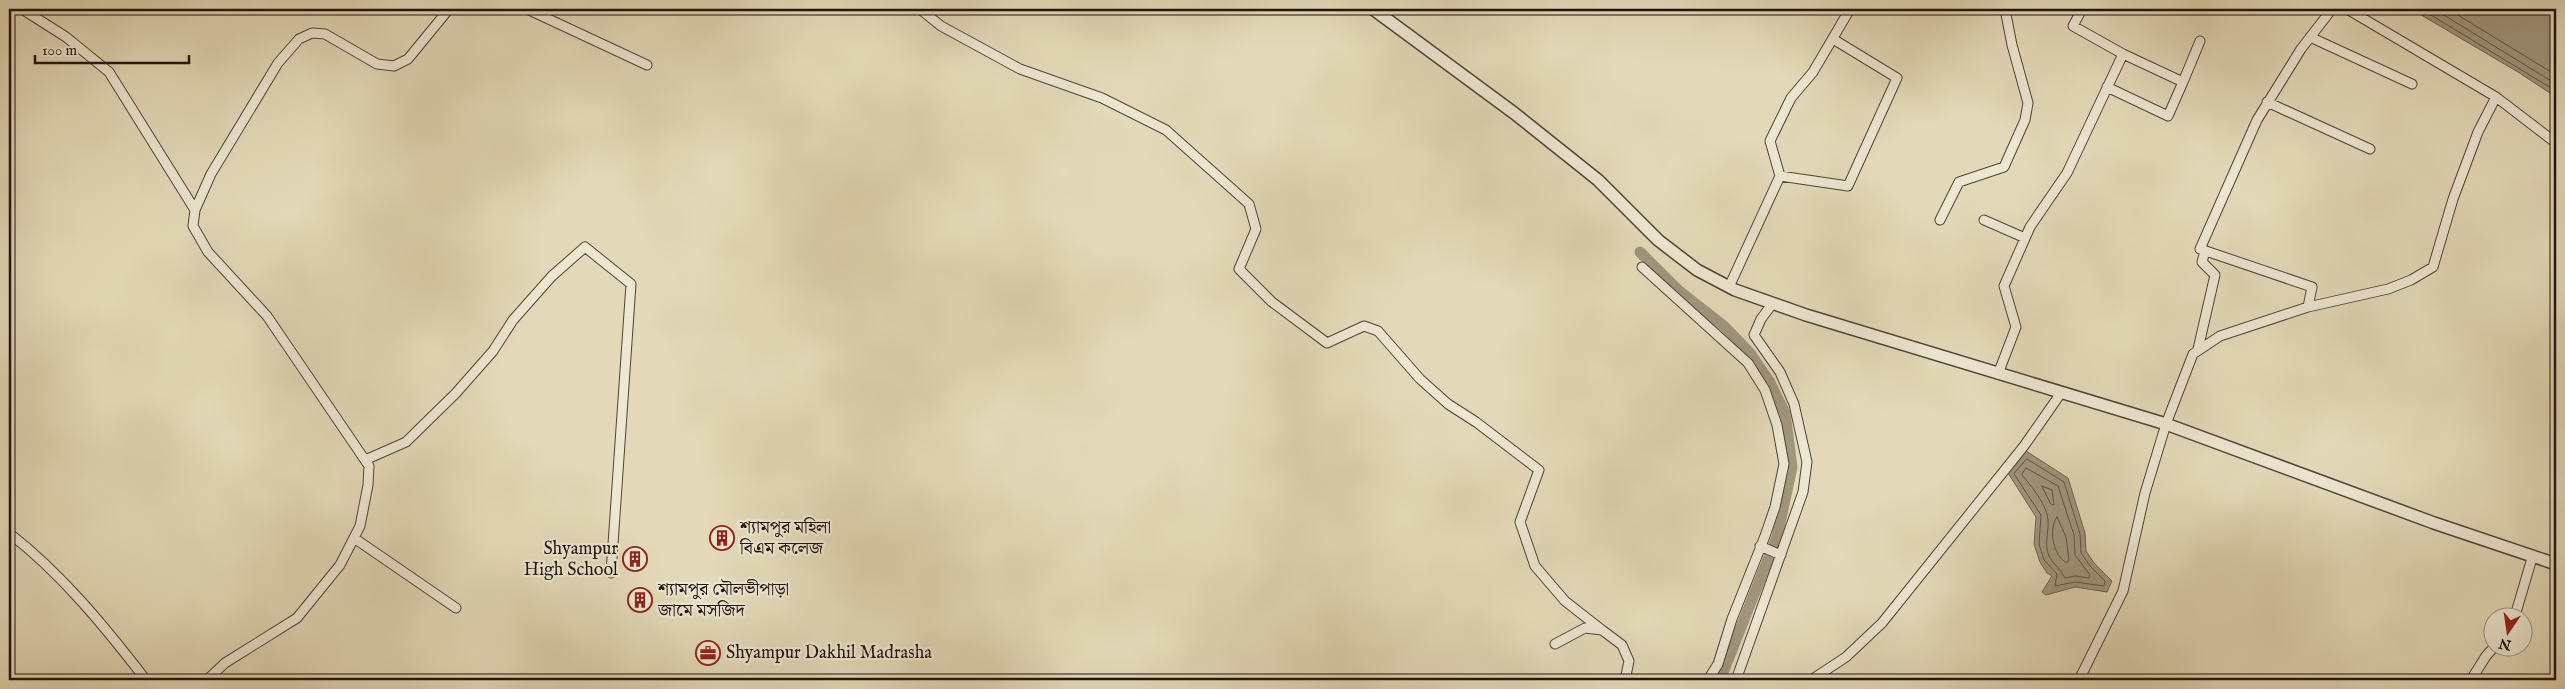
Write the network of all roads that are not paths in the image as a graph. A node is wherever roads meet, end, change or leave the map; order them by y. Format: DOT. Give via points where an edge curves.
graph roads {
  1 [pos="22,9"];
  2 [pos="449,9"];
  3 [pos="527,9"];
  4 [pos="920,9"];
  5 [pos="1373,9"];
  6 [pos="1850,9"];
  7 [pos="2005,9"];
  8 [pos="2082,9"];
  9 [pos="2332,9"];
  10 [pos="2347,9"];
  11 [pos="2310,38"];
  12 [pos="1833,39"];
  13 [pos="2200,41"];
  14 [pos="2123,54"];
  15 [pos="647,64"];
  16 [pos="2182,82"];
  17 [pos="2412,84"];
  18 [pos="2107,87"];
  19 [pos="2496,97"];
  20 [pos="2267,102"];
  21 [pos="2556,143"];
  22 [pos="2370,149"];
  23 [pos="1780,176"];
  24 [pos="196,210"];
  25 [pos="1940,220"];
  26 [pos="1984,220"];
  27 [pos="2026,238"];
  28 [pos="2205,251"];
  29 [pos="1642,267"];
  30 [pos="1729,287"];
  31 [pos="1772,303"];
  32 [pos="2308,307"];
  33 [pos="2198,349"];
  34 [pos="1998,374"];
  35 [pos="2062,392"];
  36 [pos="2166,424"];
  37 [pos="365,460"];
  38 [pos="9,533"];
  39 [pos="354,538"];
  40 [pos="1762,547"];
  41 [pos="1778,553"];
  42 [pos="2532,558"];
  43 [pos="2556,564"];
  44 [pos="611,573"];
  45 [pos="2518,606"];
  46 [pos="456,608"];
  47 [pos="1602,630"];
  48 [pos="1555,644"];
  49 [pos="2486,656"];
  50 [pos="146,680"];
  51 [pos="206,680"];
  52 [pos="1625,680"];
  53 [pos="1708,680"];
  54 [pos="1736,680"];
  55 [pos="1810,680"];
  56 [pos="2080,680"];
  57 [pos="2471,680"];
  1 -- 24 [label="street" via="109,72"];
  2 -- 24 [label="street" via="408,59 394,66 377,64 325,34 312,33 299,39 278,63 211,174"];
  3 -- 15 [label="street"];
  4 -- 47 [label="street" via="941,26 1020,70 1102,98 1166,130 1210,168 1249,204 1256,230 1239,269 1272,302 1327,343 1364,326 1378,331 1420,379 1448,404 1539,470 1520,522 1535,566 1565,601"];
  5 -- 30 [label="street" via="1514,113 1598,180 1658,240 1697,270"];
  6 -- 12 [label="street"];
  7 -- 25 [label="street" via="2028,103 2025,120 2004,166 1959,182"];
  8 -- 14 [label="street" via="2072,26"];
  9 -- 11 [label="street"];
  10 -- 19 [label="street"];
  11 -- 17 [label="street"];
  11 -- 20 [label="street"];
  12 -- 23 [label="street" via="1813,72 1791,98 1770,141"];
  12 -- 23 [label="street" via="1897,78 1848,186"];
  13 -- 16 [label="street"];
  14 -- 16 [label="street"];
  14 -- 18 [label="street"];
  16 -- 18 [label="street" via="2168,116"];
  18 -- 27 [label="street" via="2067,173"];
  19 -- 21 [label="street"];
  19 -- 32 [label="street" via="2478,132 2433,267 2388,289"];
  20 -- 22 [label="street"];
  20 -- 28 [label="street" via="2200,249"];
  23 -- 30 [label="street"];
  24 -- 37 [label="street" via="193,226 208,252 267,316"];
  26 -- 27 [label="street"];
  27 -- 34 [label="street" via="2004,286 2016,327"];
  28 -- 32 [label="street" via="2312,287"];
  28 -- 33 [label="street" via="2202,262 2215,275"];
  29 -- 40 [label="street" via="1748,363 1765,390 1777,425 1784,464"];
  30 -- 31 [label="street"];
  31 -- 34 [label="street"];
  31 -- 41 [label="street" via="1754,335 1780,372 1794,404 1806,462 1803,492"];
  32 -- 33 [label="street" via="2220,336"];
  33 -- 36 [label="street" via="2192,354"];
  34 -- 35 [label="street"];
  35 -- 36 [label="street"];
  35 -- 55 [label="street" via="2024,446 1893,610 1846,657"];
  36 -- 42 [label="street"];
  36 -- 56 [label="street" via="2123,591"];
  37 -- 39 [label="street" via="368,485 360,526"];
  37 -- 44 [label="street" via="406,442 493,351 513,320 552,276 585,247 631,284"];
  38 -- 50 [label="street" via="63,581"];
  39 -- 46 [label="street"];
  39 -- 51 [label="street" via="340,565 297,618 225,663"];
  40 -- 41 [label="street"];
  40 -- 53 [label="street" via="1732,619 1718,664"];
  41 -- 54 [label="street"];
  42 -- 43 [label="street"];
  42 -- 45 [label="street"];
  47 -- 48 [label="street" via="1584,628"];
  47 -- 52 [label="street" via="1622,645 1629,661"];
  49 -- 57 [label="street"];
}
